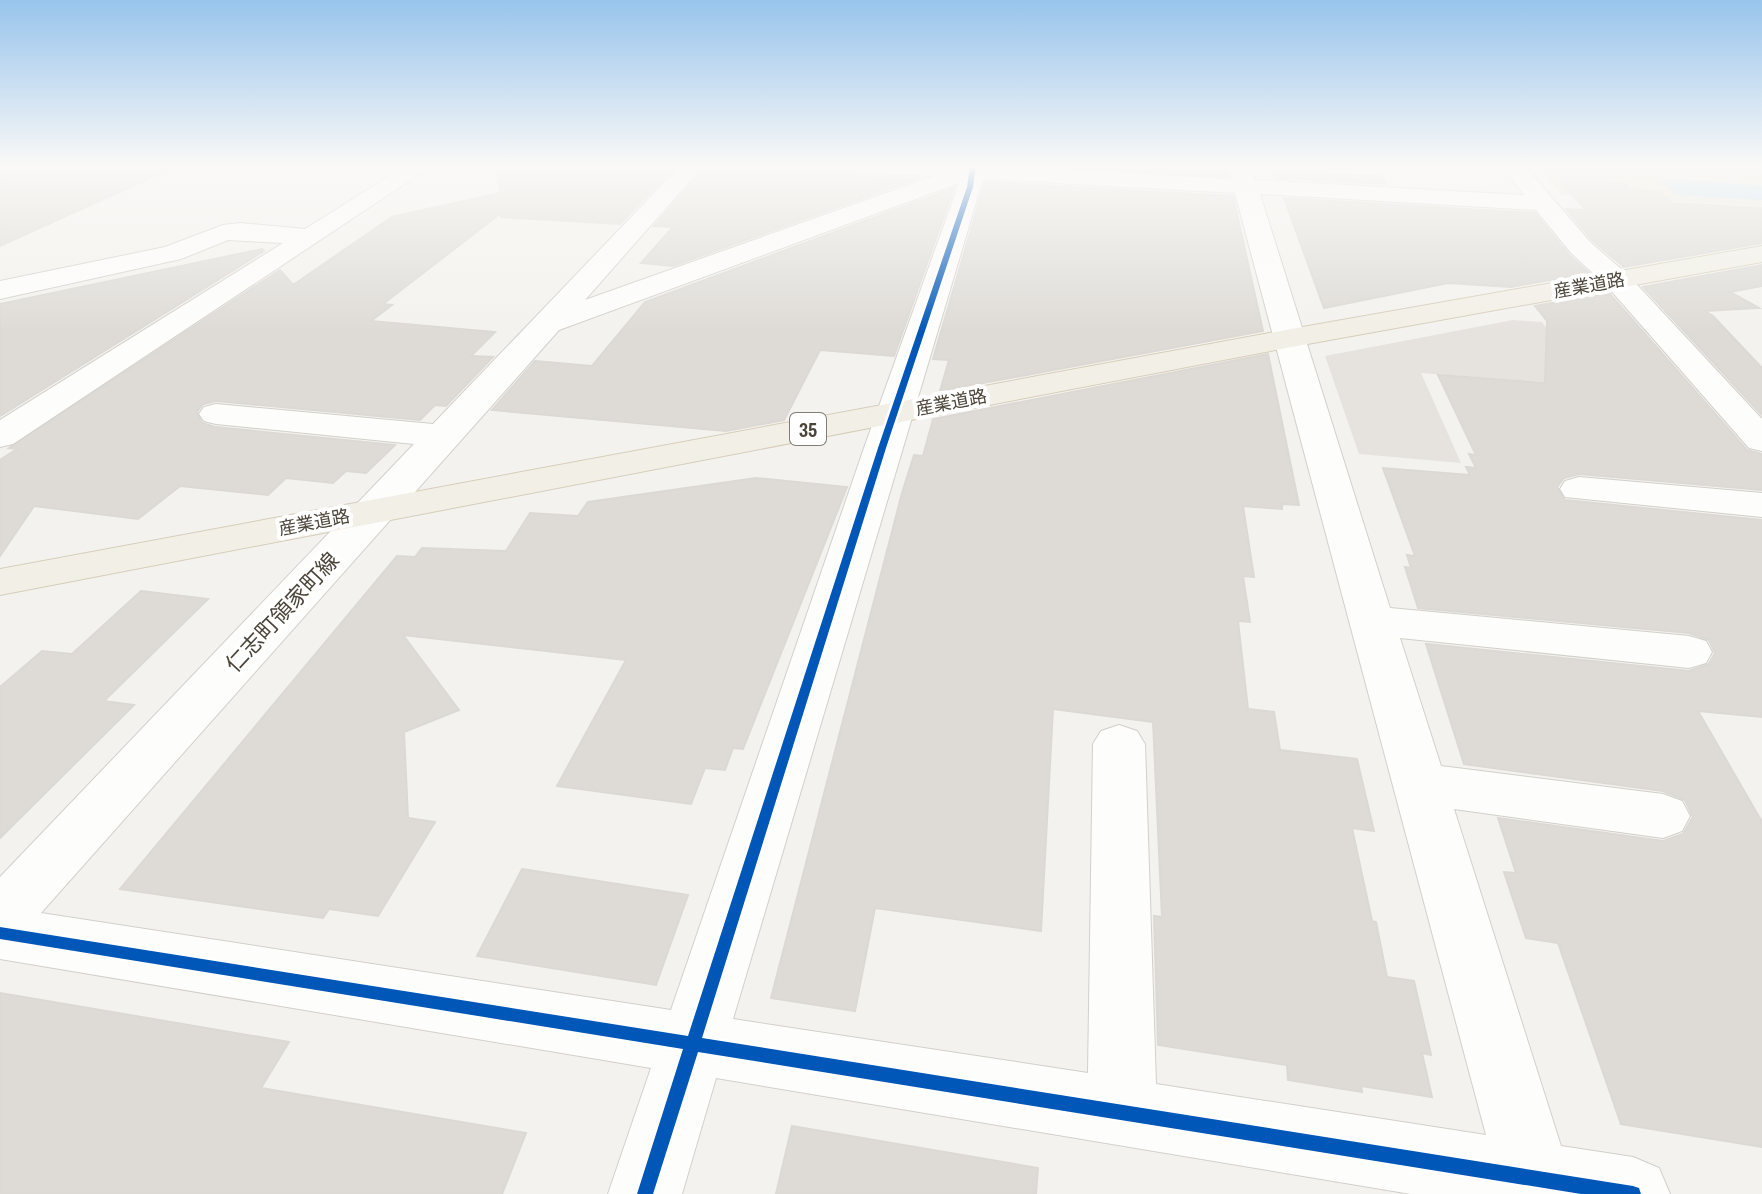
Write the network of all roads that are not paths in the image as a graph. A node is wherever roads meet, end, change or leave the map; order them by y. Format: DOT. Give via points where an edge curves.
graph roads {
  1 [pos="334,221"];
  2 [pos="641,221"];
  3 [pos="830,221"];
  4 [pos="959,221"];
  5 [pos="1256,221"];
  6 [pos="1558,221"];
  7 [pos="306,237"];
  8 [pos="1762,254"];
  9 [pos="1617,280"];
  10 [pos="0,290"];
  11 [pos="544,325"];
  12 [pos="1291,338"];
  13 [pos="216,414"];
  14 [pos="893,414"];
  15 [pos="0,436"];
  16 [pos="444,436"];
  17 [pos="1761,437"];
  18 [pos="1579,489"];
  19 [pos="1762,505"];
  20 [pos="377,510"];
  21 [pos="0,582"];
  22 [pos="1373,621"];
  23 [pos="1689,652"];
  24 [pos="1119,744"];
  25 [pos="1420,784"];
  26 [pos="1663,816"];
  27 [pos="0,917"];
  28 [pos="0,933"];
  29 [pos="690,1046"];
  30 [pos="1122,1113"];
  31 [pos="1537,1186"];
  32 [pos="645,1194"];
  33 [pos="1633,1194"];
  1 -- 7 [label="street"];
  2 -- 11 [label="street, 仁志町領家町線"];
  3 -- 11 [label="street"];
  4 -- 14 [label="street"];
  5 -- 12 [label="street"];
  6 -- 9 [label="street"];
  7 -- 10 [label="street" via="223,233 172,253"];
  7 -- 15 [label="street"];
  8 -- 9 [label="main road, 産業道路 / 35"];
  9 -- 12 [label="main road, 産業道路 / 35"];
  9 -- 17 [label="street"];
  11 -- 16 [label="street, 仁志町領家町線"];
  12 -- 14 [label="main road, 産業道路 / 35"];
  12 -- 22 [label="street"];
  13 -- 16 [label="street"];
  14 -- 20 [label="main road, 産業道路 / 35"];
  14 -- 29 [label="street"];
  16 -- 20 [label="street, 仁志町領家町線"];
  18 -- 19 [label="street"];
  20 -- 21 [label="main road, 産業道路 / 35"];
  20 -- 27 [label="street, 仁志町領家町線"];
  22 -- 23 [label="street"];
  22 -- 25 [label="street"];
  24 -- 30 [label="street"];
  25 -- 26 [label="street"];
  25 -- 31 [label="street"];
  28 -- 29 [label="street"];
  29 -- 30 [label="street"];
  29 -- 32 [label="street"];
  30 -- 31 [label="street"];
  31 -- 33 [label="street"];
}
